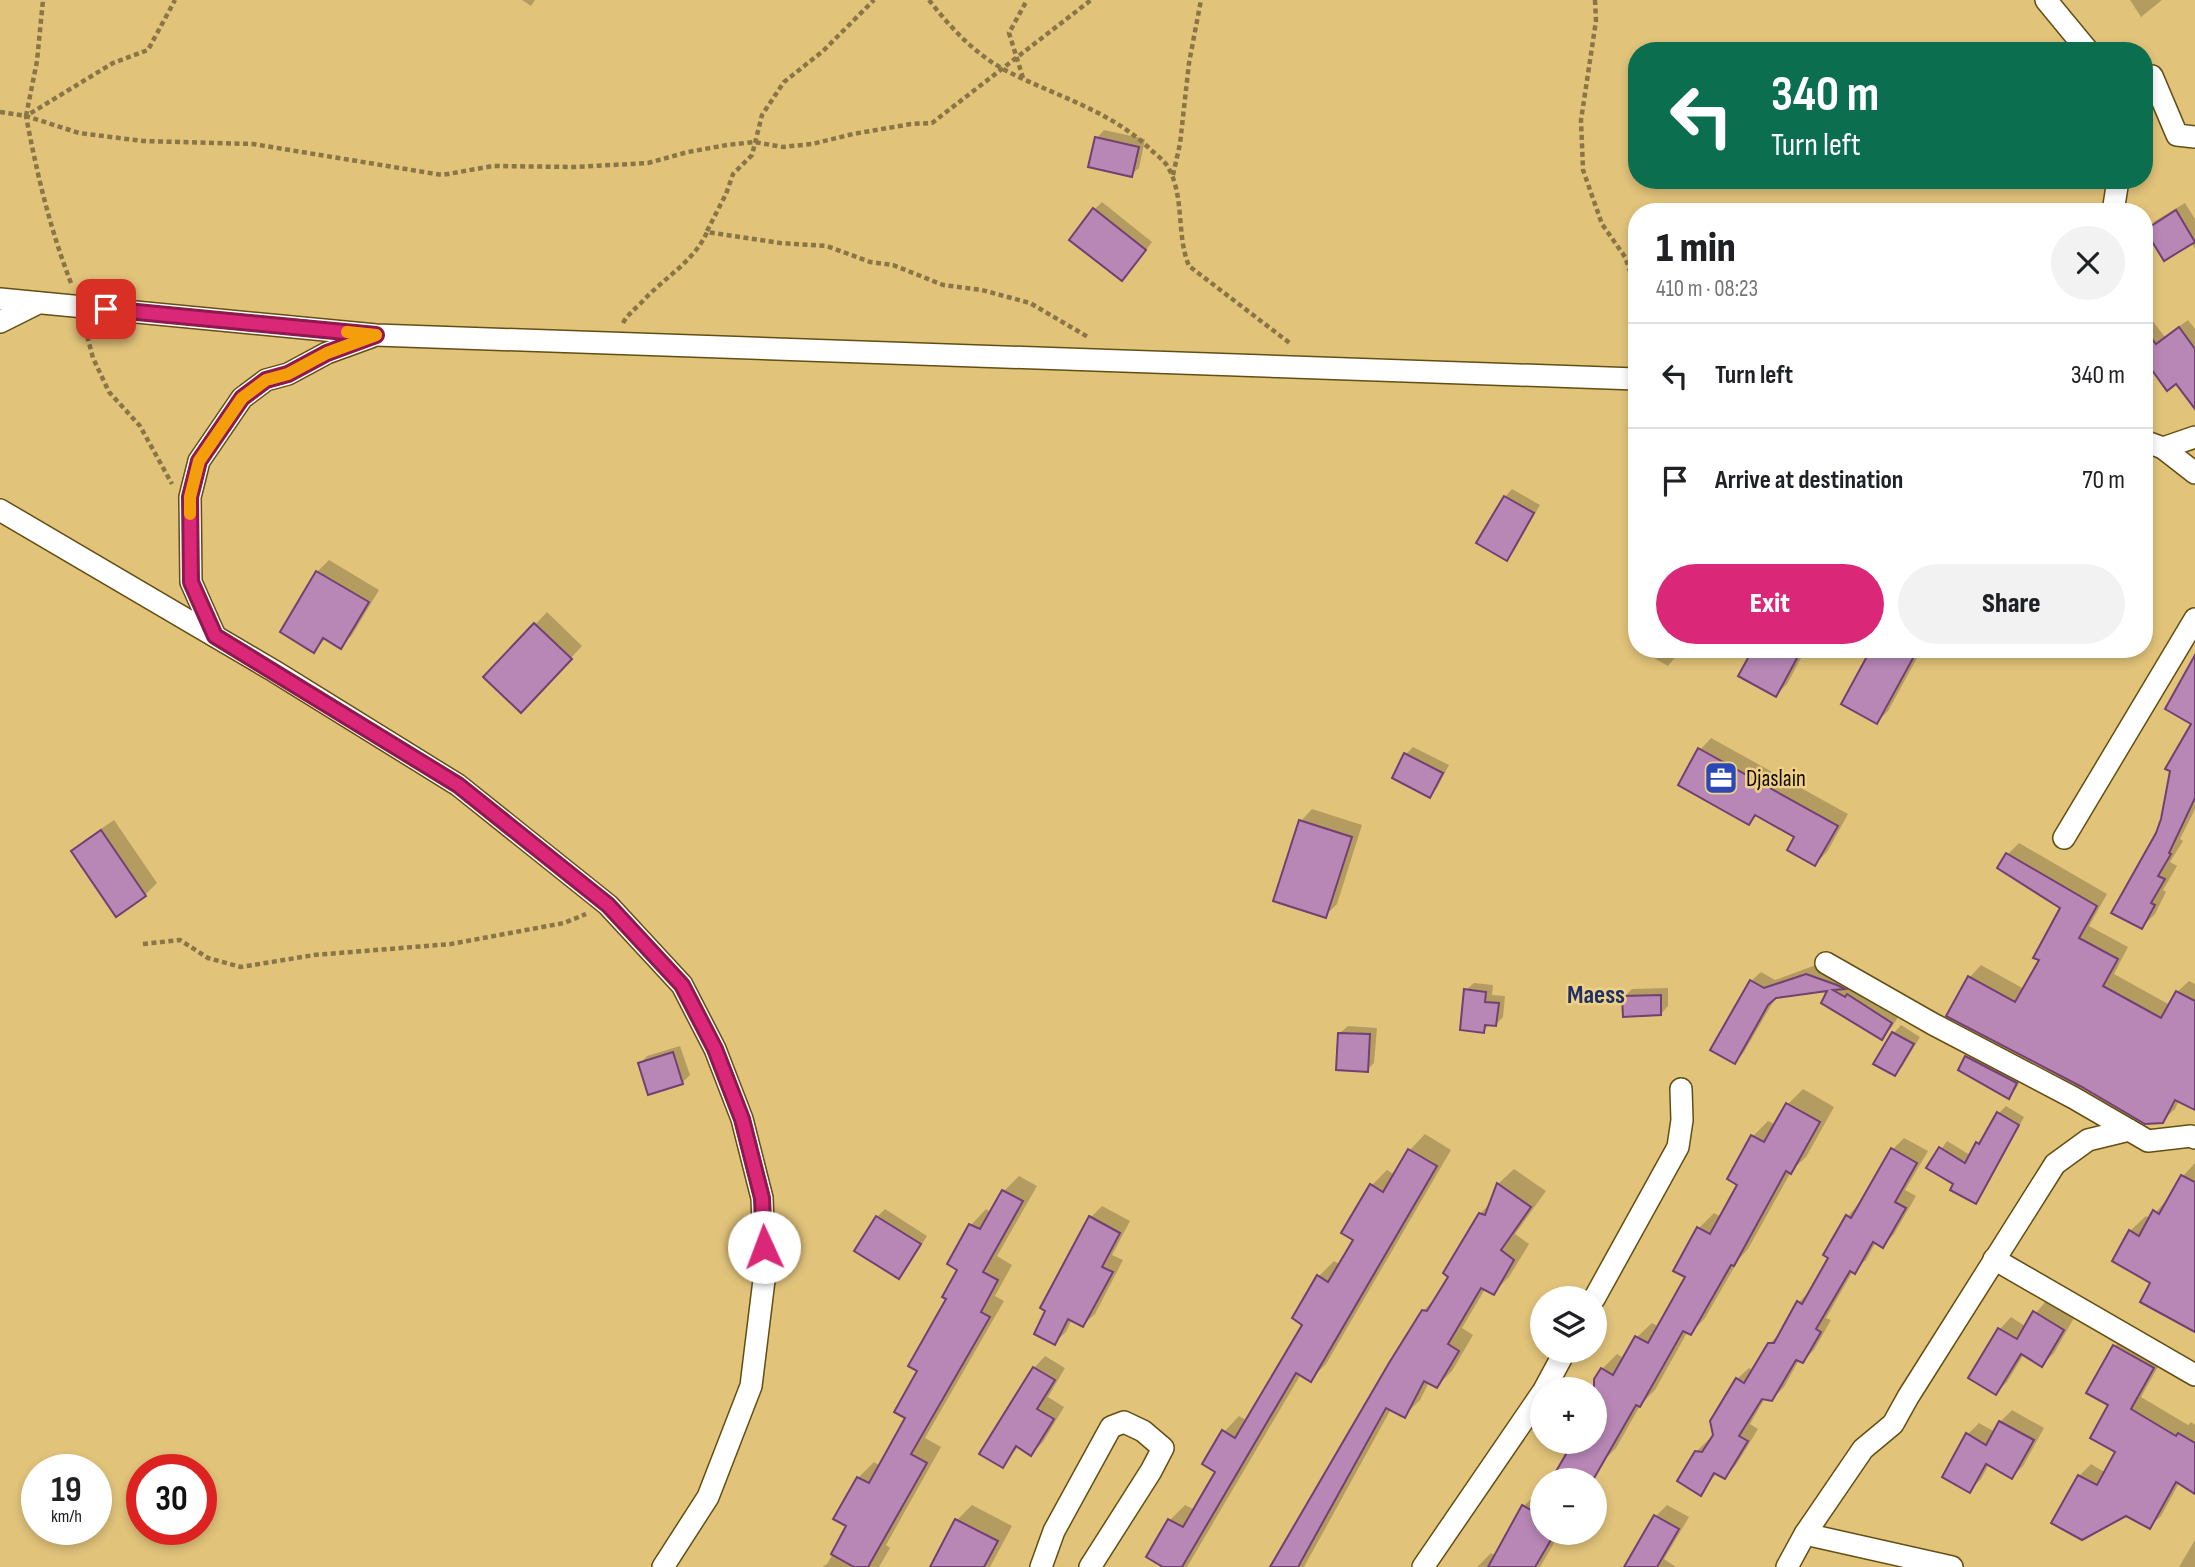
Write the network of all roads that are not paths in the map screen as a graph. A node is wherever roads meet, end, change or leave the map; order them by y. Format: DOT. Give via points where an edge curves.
graph roads {
  1 [pos="2046,0"];
  2 [pos="2081,42"];
  3 [pos="2153,78"];
  4 [pos="2195,137"];
  5 [pos="0,299"];
  6 [pos="38,303"];
  7 [pos="0,322"];
  8 [pos="376,335"];
  9 [pos="1628,379"];
  10 [pos="2195,437"];
  11 [pos="2154,444"];
  12 [pos="2195,473"];
  13 [pos="0,510"];
  14 [pos="2195,619"];
  15 [pos="215,636"];
  16 [pos="2064,838"];
  17 [pos="1826,963"];
  18 [pos="1681,1090"];
  19 [pos="2129,1130"];
  20 [pos="2195,1138"];
  21 [pos="1994,1259"];
  22 [pos="1601,1286"];
  23 [pos="2195,1375"];
  24 [pos="1530,1410"];
  25 [pos="1805,1534"];
  26 [pos="663,1567"];
  27 [pos="1041,1567"];
  28 [pos="1090,1567"];
  29 [pos="1423,1567"];
  30 [pos="1787,1567"];
  31 [pos="1952,1567"];
  1 -- 2 [label="street"];
  3 -- 4 [label="street" via="2177,135"];
  5 -- 6 [label="street"];
  6 -- 7 [label="street"];
  6 -- 8 [label="street"];
  8 -- 9 [label="street"];
  8 -- 15 [label="street" via="266,380 242,398 199,461 190,497 191,582"];
  10 -- 11 [label="street"];
  11 -- 12 [label="street"];
  13 -- 15 [label="street"];
  14 -- 16 [label="street"];
  15 -- 26 [label="street" via="458,785 608,905 682,985 715,1049 742,1119 762,1198 765,1272 751,1386 708,1497"];
  17 -- 19 [label="street"];
  18 -- 22 [label="street" via="1678,1147"];
  19 -- 20 [label="street" via="2148,1141"];
  19 -- 21 [label="street" via="2088,1140 2055,1164"];
  21 -- 23 [label="street"];
  21 -- 25 [label="street" via="1893,1424 1863,1449"];
  24 -- 29 [label="street"];
  25 -- 30 [label="street"];
  25 -- 31 [label="street"];
  27 -- 28 [label="street" via="1054,1531 1111,1427 1124,1422 1163,1448"];
}
